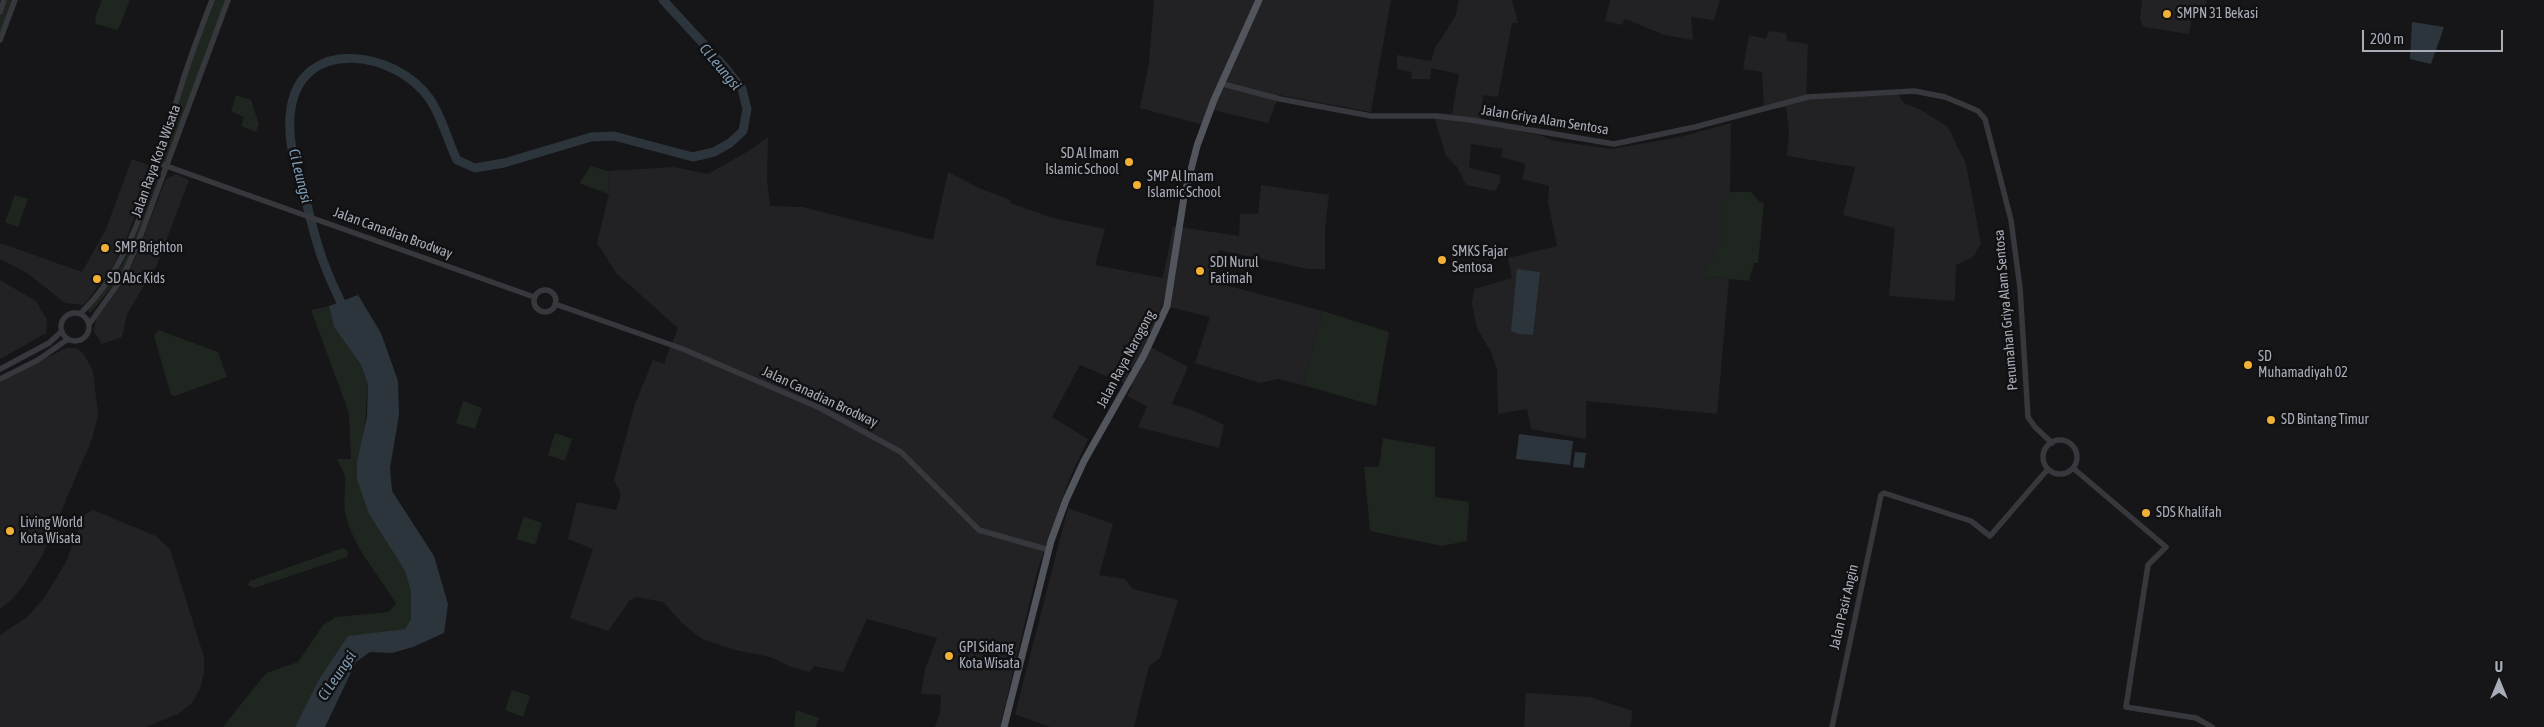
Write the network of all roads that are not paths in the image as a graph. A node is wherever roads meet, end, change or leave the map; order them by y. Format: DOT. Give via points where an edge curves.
graph roads {
  1 [pos="4,0"];
  2 [pos="15,0"];
  3 [pos="212,0"];
  4 [pos="228,0"];
  5 [pos="1259,0"];
  6 [pos="0,12"];
  7 [pos="0,40"];
  8 [pos="1223,84"];
  9 [pos="1862,93"];
  10 [pos="158,163"];
  11 [pos="168,166"];
  12 [pos="534,297"];
  13 [pos="555,304"];
  14 [pos="81,313"];
  15 [pos="90,323"];
  16 [pos="62,331"];
  17 [pos="68,339"];
  18 [pos="0,369"];
  19 [pos="0,379"];
  20 [pos="2052,443"];
  21 [pos="2073,468"];
  22 [pos="2048,469"];
  23 [pos="1049,550"];
  24 [pos="1004,727"];
  25 [pos="1832,727"];
  26 [pos="2212,727"];
  1 -- 6 [label="street"];
  2 -- 7 [label="street"];
  3 -- 10 [label="street, Jalan Raya Kota Wisata"];
  4 -- 11 [label="street, Jalan Raya Kota Wisata"];
  5 -- 8 [label="main road, Jalan Raya Narogong"];
  8 -- 9 [label="street, Jalan Griya Alam Sentosa" via="1280,99 1371,116 1436,116 1471,120 1614,144 1695,127 1808,97"];
  8 -- 23 [label="main road, Jalan Raya Narogong" via="1214,100 1187,182 1167,306 1144,355 1084,461"];
  9 -- 20 [label="street, Perumahan Griya Alam Sentosa" via="1928,93 1978,111 1985,120 2015,247 2028,417"];
  10 -- 11 [label="street, Jalan Canadian Brodway"];
  10 -- 14 [label="street, Jalan Raya Kota Wisata" via="117,266 103,289"];
  11 -- 12 [label="street, Jalan Canadian Brodway"];
  11 -- 15 [label="street, Jalan Raya Kota Wisata" via="122,278"];
  12 -- 13 [label="street" via="534,304 542,311 551,309"];
  12 -- 13 [label="street" via="538,292 548,290 555,297"];
  13 -- 23 [label="street, Jalan Canadian Brodway" via="683,349 820,408 902,452 979,530"];
  14 -- 15 [label="street"];
  14 -- 16 [label="street" via="70,313 65,317 61,323"];
  15 -- 17 [label="street" via="84,339"];
  16 -- 17 [label="street"];
  16 -- 18 [label="street" via="49,343"];
  17 -- 19 [label="street" via="38,360"];
  20 -- 21 [label="street" via="2061,440 2074,447 2077,460"];
  20 -- 22 [label="street" via="2044,456"];
  21 -- 22 [label="street" via="2061,474"];
  21 -- 26 [label="street" via="2166,547 2148,565 2126,707 2196,718"];
  22 -- 25 [label="street, Jalan Pasir Angin" via="1990,536 1971,521 1884,493 1880,496"];
  23 -- 24 [label="main road, Jalan Raya Narogong"];
}
